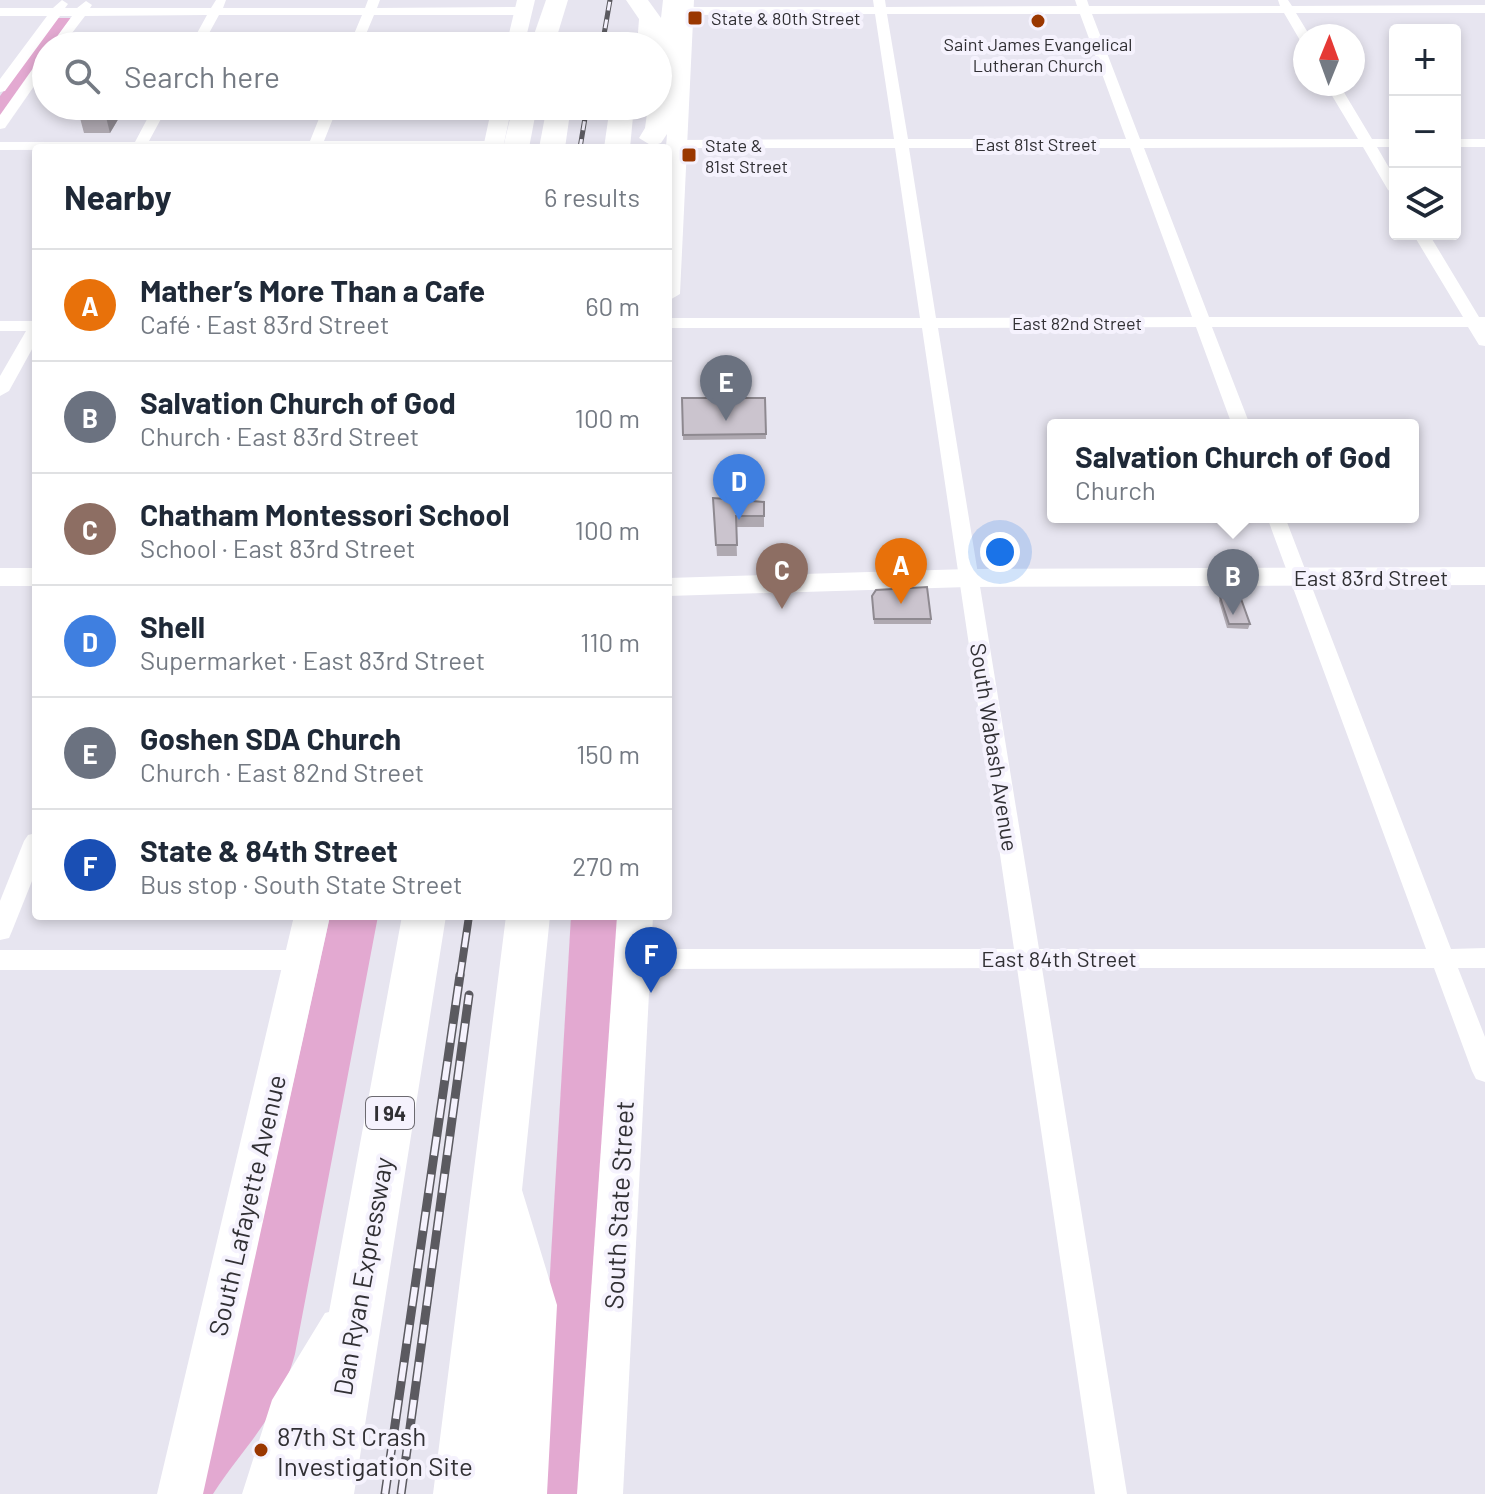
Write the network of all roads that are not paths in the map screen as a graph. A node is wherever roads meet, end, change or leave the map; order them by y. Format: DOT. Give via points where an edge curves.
graph roads {
  1 [pos="65,0"];
  2 [pos="89,0"];
  3 [pos="557,0"];
  4 [pos="635,0"];
  5 [pos="530,4"];
  6 [pos="681,4"];
  7 [pos="879,5"];
  8 [pos="1083,5"];
  9 [pos="1285,5"];
  10 [pos="218,6"];
  11 [pos="372,6"];
  12 [pos="1485,9"];
  13 [pos="0,12"];
  14 [pos="56,12"];
  15 [pos="81,12"];
  16 [pos="1296,24"];
  17 [pos="41,32"];
  18 [pos="66,32"];
  19 [pos="204,32"];
  20 [pos="361,32"];
  21 [pos="520,32"];
  22 [pos="532,32"];
  23 [pos="547,32"];
  24 [pos="630,32"];
  25 [pos="650,32"];
  26 [pos="32,45"];
  27 [pos="672,53"];
  28 [pos="32,80"];
  29 [pos="0,88"];
  30 [pos="1339,96"];
  31 [pos="153,120"];
  32 [pos="326,120"];
  33 [pos="504,120"];
  34 [pos="519,120"];
  35 [pos="557,120"];
  36 [pos="620,120"];
  37 [pos="648,120"];
  38 [pos="659,120"];
  39 [pos="0,125"];
  40 [pos="1135,143"];
  41 [pos="1389,143"];
  42 [pos="1461,143"];
  43 [pos="1485,143"];
  44 [pos="140,144"];
  45 [pos="316,144"];
  46 [pos="508,144"];
  47 [pos="509,144"];
  48 [pos="553,144"];
  49 [pos="617,144"];
  50 [pos="660,144"];
  51 [pos="901,144"];
  52 [pos="1367,144"];
  53 [pos="0,146"];
  54 [pos="32,146"];
  55 [pos="1389,180"];
  56 [pos="1425,240"];
  57 [pos="1203,322"];
  58 [pos="1479,322"];
  59 [pos="672,323"];
  60 [pos="930,323"];
  61 [pos="0,326"];
  62 [pos="32,327"];
  63 [pos="32,334"];
  64 [pos="1485,341"];
  65 [pos="0,391"];
  66 [pos="1239,419"];
  67 [pos="1278,523"];
  68 [pos="672,566"];
  69 [pos="1485,576"];
  70 [pos="0,577"];
  71 [pos="32,577"];
  72 [pos="1299,577"];
  73 [pos="968,578"];
  74 [pos="672,587"];
  75 [pos="32,851"];
  76 [pos="311,920"];
  77 [pos="423,920"];
  78 [pos="528,920"];
  79 [pos="635,920"];
  80 [pos="0,931"];
  81 [pos="1028,958"];
  82 [pos="1442,958"];
  83 [pos="1485,958"];
  84 [pos="632,959"];
  85 [pos="0,960"];
  86 [pos="302,960"];
  87 [pos="1485,1071"];
  88 [pos="497,1182"];
  89 [pos="356,1310"];
  90 [pos="180,1494"];
  91 [pos="271,1494"];
  92 [pos="325,1494"];
  93 [pos="462,1494"];
  94 [pos="518,1494"];
  95 [pos="600,1494"];
  96 [pos="1111,1494"];
  1 -- 14 [label="street"];
  2 -- 15 [label="street"];
  3 -- 23 [label="highway"];
  4 -- 24 [label="highway"];
  4 -- 25 [label="highway" via="650,19"];
  5 -- 11 [label="street"];
  5 -- 21 [label="main road"];
  5 -- 22 [label="highway"];
  6 -- 7 [label="street"];
  6 -- 27 [label="highway"];
  7 -- 8 [label="street"];
  7 -- 51 [label="street, South Wabash Avenue"];
  8 -- 9 [label="street"];
  8 -- 40 [label="street"];
  9 -- 12 [label="street"];
  9 -- 16 [label="street"];
  10 -- 11 [label="street"];
  10 -- 15 [label="street"];
  10 -- 19 [label="street"];
  11 -- 20 [label="street"];
  13 -- 14 [label="street"];
  14 -- 15 [label="street"];
  14 -- 17 [label="street"];
  15 -- 18 [label="street"];
  26 -- 29 [label="street"];
  28 -- 39 [label="street"];
  30 -- 52 [label="street"];
  31 -- 44 [label="street"];
  32 -- 45 [label="street"];
  33 -- 46 [label="main road"];
  34 -- 47 [label="highway"];
  35 -- 48 [label="highway"];
  36 -- 49 [label="highway"];
  37 -- 50 [label="highway"];
  38 -- 50 [label="highway"];
  40 -- 51 [label="street, East 81st Street"];
  40 -- 52 [label="street, East 81st Street"];
  40 -- 57 [label="street"];
  41 -- 52 [label="street, East 81st Street"];
  42 -- 43 [label="street"];
  50 -- 51 [label="street, East 81st Street"];
  51 -- 60 [label="street, South Wabash Avenue"];
  52 -- 55 [label="street"];
  53 -- 54 [label="street"];
  56 -- 58 [label="street"];
  57 -- 58 [label="street, East 82nd Street"];
  57 -- 60 [label="street, East 82nd Street"];
  57 -- 66 [label="street"];
  58 -- 64 [label="street"];
  59 -- 60 [label="street, East 82nd Street"];
  60 -- 73 [label="street, South Wabash Avenue"];
  61 -- 62 [label="street"];
  63 -- 65 [label="street"];
  67 -- 72 [label="street"];
  68 -- 73 [label="main road, East 83rd Street"];
  69 -- 72 [label="main road, East 83rd Street"];
  70 -- 71 [label="main road"];
  72 -- 73 [label="main road, East 83rd Street"];
  72 -- 82 [label="street"];
  73 -- 74 [label="main road, East 83rd Street"];
  73 -- 81 [label="street, South Wabash Avenue"];
  75 -- 80 [label="street"];
  76 -- 86 [label="main road, South Lafayette Avenue"];
  77 -- 89 [label="highway, Dan Ryan Expressway / I 94"];
  78 -- 88 [label="highway"];
  79 -- 84 [label="main road, South State Street"];
  81 -- 82 [label="street, East 84th Street"];
  81 -- 84 [label="street, East 84th Street"];
  81 -- 96 [label="street, South Wabash Avenue"];
  82 -- 83 [label="street, East 84th Street"];
  82 -- 87 [label="street"];
  84 -- 95 [label="main road, South State Street"];
  85 -- 86 [label="street"];
  86 -- 90 [label="main road, South Lafayette Avenue"];
  88 -- 93 [label="highway"];
  88 -- 94 [label="highway" via="530,1305"];
  89 -- 91 [label="highway" via="292,1419"];
  89 -- 92 [label="highway, Dan Ryan Expressway / I 94"];
}
